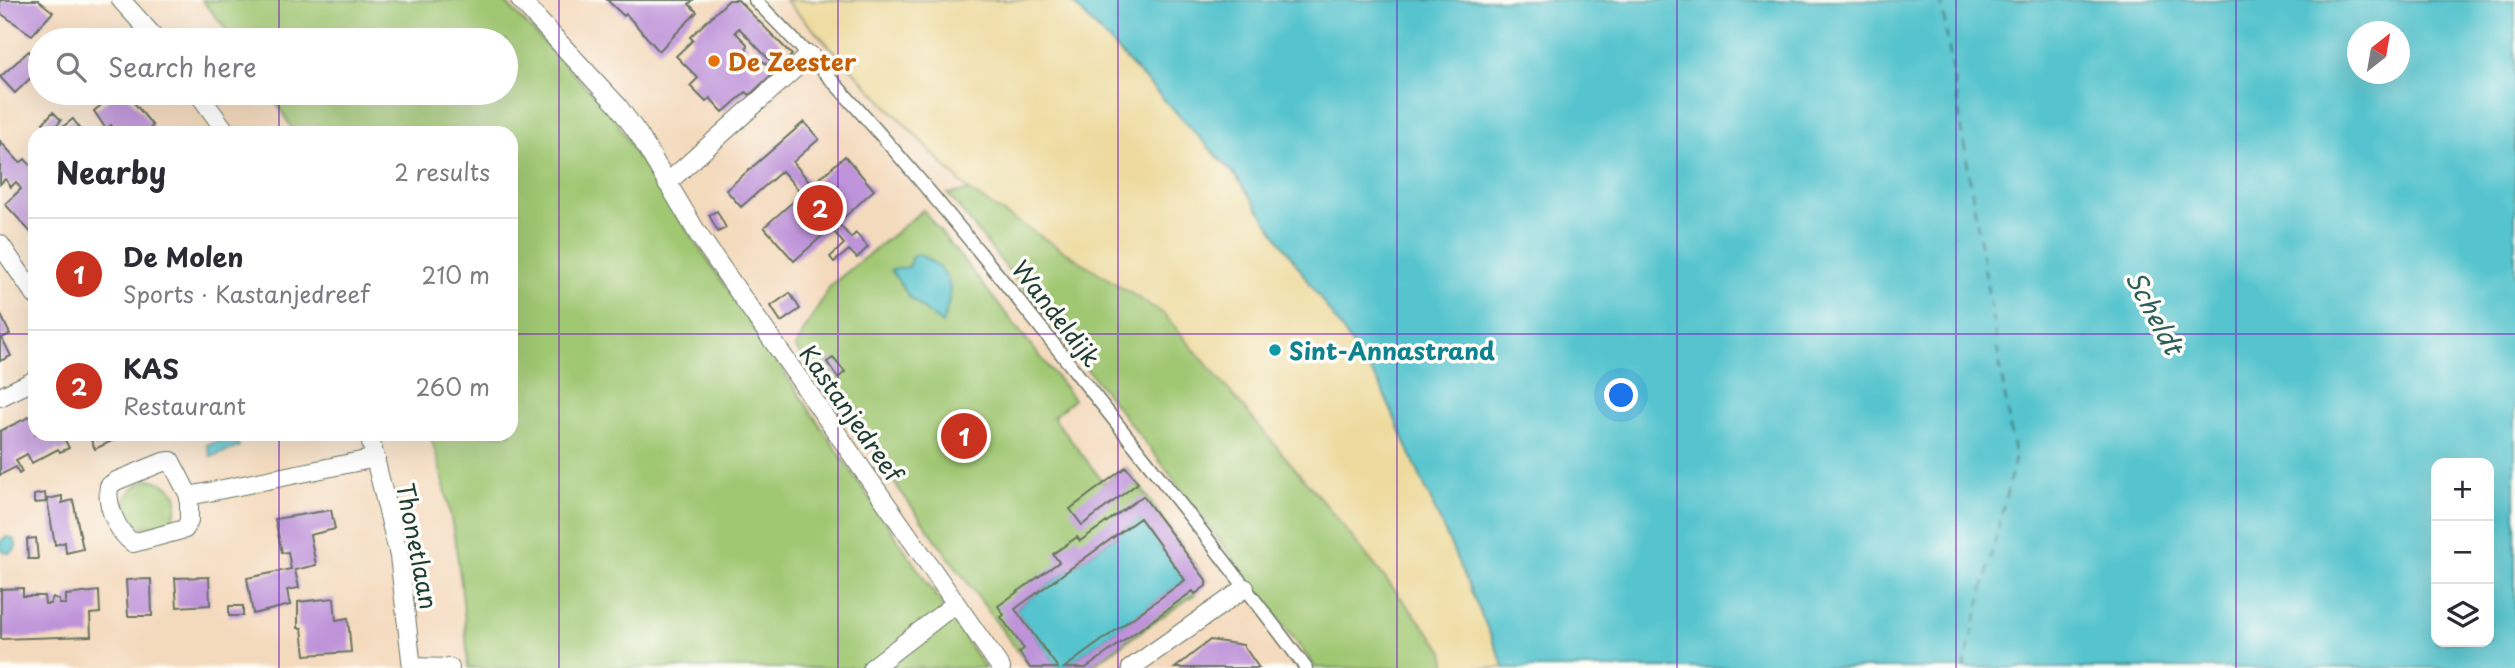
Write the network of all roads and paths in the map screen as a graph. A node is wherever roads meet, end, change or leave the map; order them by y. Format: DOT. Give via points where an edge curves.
graph roads {
  1 [pos="121,0"];
  2 [pos="520,0"];
  3 [pos="755,0"];
  4 [pos="146,28"];
  5 [pos="810,55"];
  6 [pos="207,105"];
  7 [pos="222,126"];
  8 [pos="667,183"];
  9 [pos="0,244"];
  10 [pos="28,285"];
  11 [pos="28,383"];
  12 [pos="0,397"];
  13 [pos="371,441"];
  14 [pos="376,458"];
  15 [pos="189,496"];
  16 [pos="1245,588"];
  17 [pos="955,604"];
  18 [pos="412,667"];
  19 [pos="450,668"];
  20 [pos="872,668"];
  21 [pos="1001,668"];
  22 [pos="1132,668"];
  23 [pos="1306,668"];
  1 -- 4 [label="street"];
  2 -- 8 [label="street, Kastanjedreef" via="618,106"];
  3 -- 5 [label="street, Wandeldijk"];
  5 -- 8 [label="street"];
  5 -- 16 [label="street, Wandeldijk" via="995,266"];
  6 -- 7 [label="street"];
  8 -- 17 [label="street, Kastanjedreef"];
  9 -- 10 [label="street"];
  11 -- 12 [label="street"];
  13 -- 14 [label="street, Thonetlaan"];
  14 -- 15 [label="street"];
  14 -- 18 [label="street, Thonetlaan" via="399,556"];
  15 -- 15 [label="street" via="171,461 116,481 108,494 124,537 133,543 185,530"];
  16 -- 22 [label="street"];
  16 -- 23 [label="street, Wandeldijk"];
  17 -- 20 [label="street"];
  17 -- 21 [label="street, Kastanjedreef"];
  18 -- 19 [label="street"];
}
